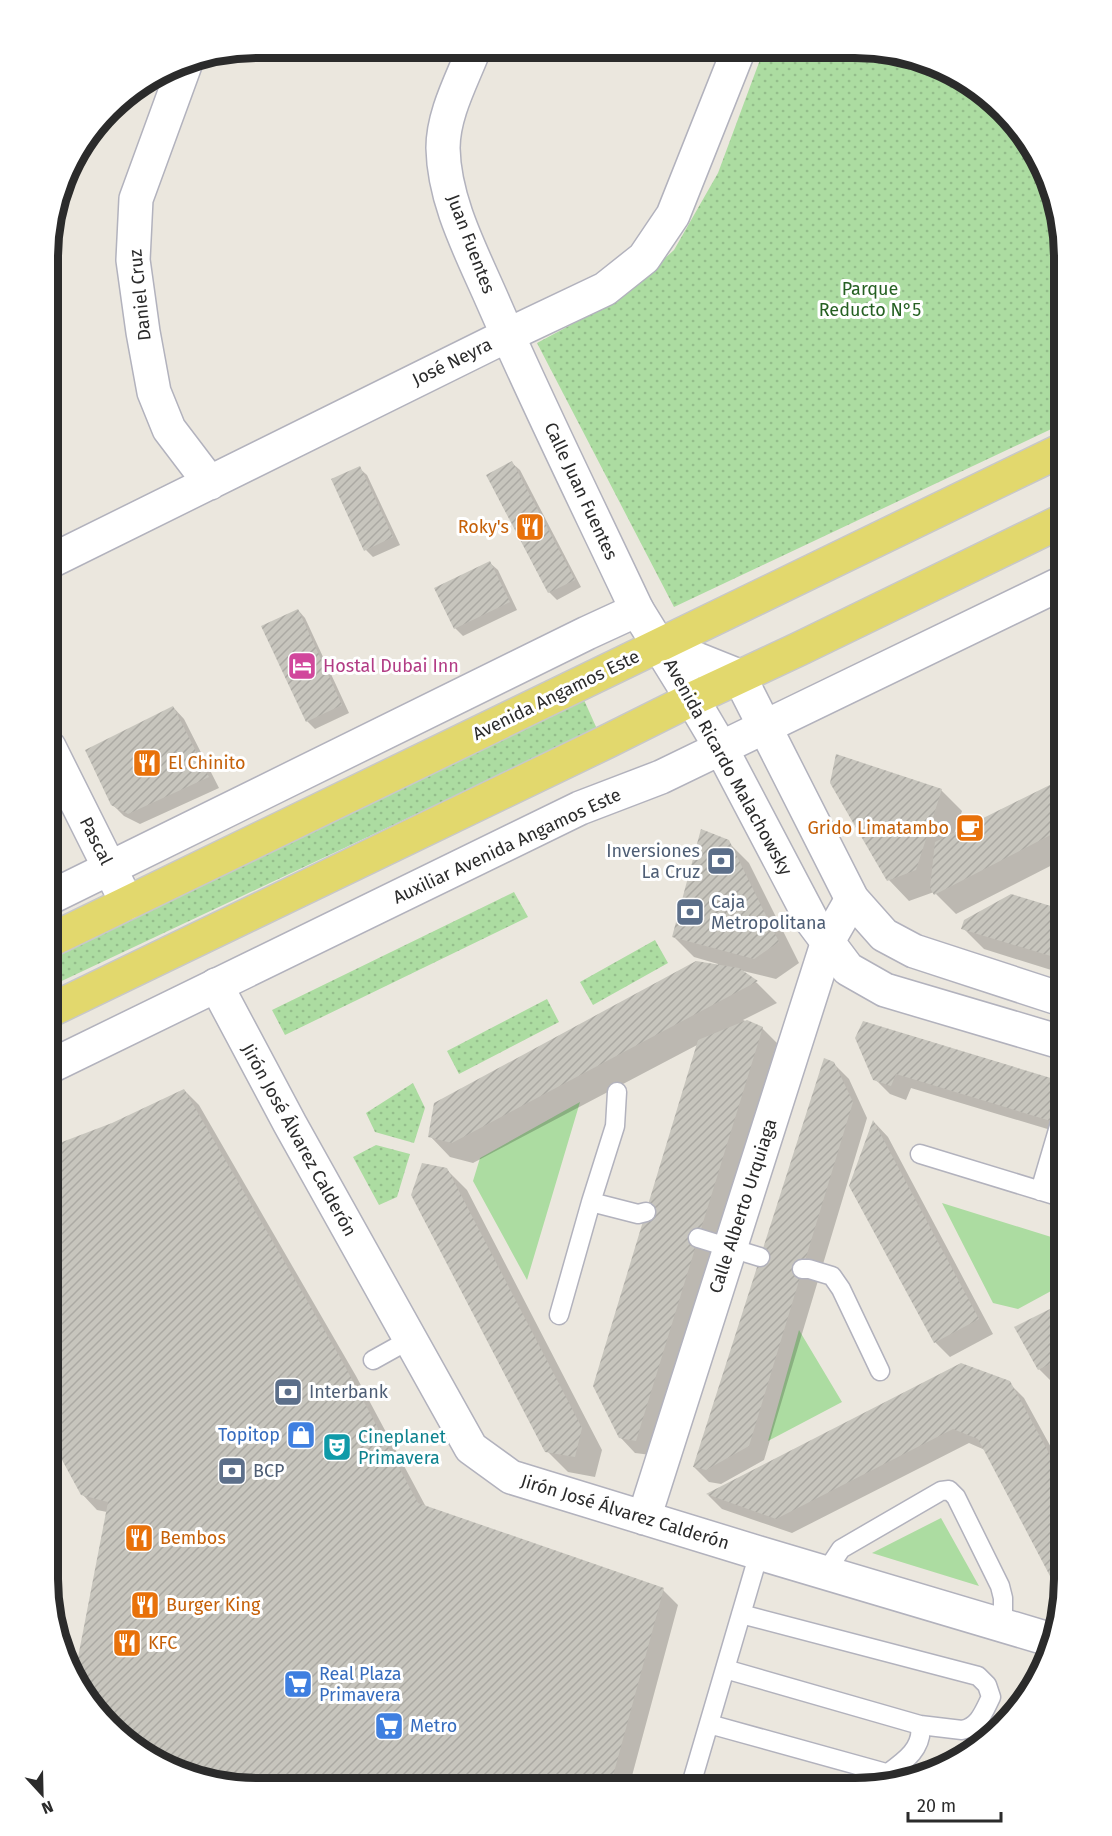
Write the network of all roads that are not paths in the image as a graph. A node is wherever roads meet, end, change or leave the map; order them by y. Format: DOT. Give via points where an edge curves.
graph roads {
  1 [pos="736,58"];
  2 [pos="470,59"];
  3 [pos="182,74"];
  4 [pos="507,335"];
  5 [pos="1054,454"];
  6 [pos="210,483"];
  7 [pos="1054,525"];
  8 [pos="58,558"];
  9 [pos="1054,587"];
  10 [pos="637,610"];
  11 [pos="659,644"];
  12 [pos="739,676"];
  13 [pos="692,699"];
  14 [pos="764,726"];
  15 [pos="721,748"];
  16 [pos="58,765"];
  17 [pos="110,868"];
  18 [pos="58,894"];
  19 [pos="852,899"];
  20 [pos="127,903"];
  21 [pos="58,937"];
  22 [pos="828,941"];
  23 [pos="216,985"];
  24 [pos="1053,997"];
  25 [pos="58,1007"];
  26 [pos="1053,1040"];
  27 [pos="58,1063"];
  28 [pos="617,1092"];
  29 [pos="1053,1146"];
  30 [pos="920,1154"];
  31 [pos="1040,1191"];
  32 [pos="1053,1195"];
  33 [pos="591,1202"];
  34 [pos="642,1216"];
  35 [pos="700,1233"];
  36 [pos="746,1247"];
  37 [pos="806,1266"];
  38 [pos="559,1315"];
  39 [pos="409,1340"];
  40 [pos="373,1360"];
  41 [pos="880,1371"];
  42 [pos="644,1518"];
  43 [pos="759,1553"];
  44 [pos="825,1573"];
  45 [pos="741,1614"];
  46 [pos="1003,1626"];
  47 [pos="1044,1638"];
  48 [pos="725,1669"];
  49 [pos="709,1724"];
  50 [pos="920,1725"];
  51 [pos="885,1775"];
  52 [pos="872,1776"];
  53 [pos="693,1778"];
  1 -- 4 [label="street, José Neyra" via="674,215 644,258 605,290"];
  2 -- 4 [label="street, Juan Fuentes" via="446,125 445,166 457,216"];
  3 -- 6 [label="street, Daniel Cruz" via="136,199 134,261 154,392 169,429"];
  4 -- 6 [label="street, José Neyra"];
  4 -- 10 [label="street, Calle Juan Fuentes"];
  5 -- 11 [label="main road, Avenida Angamos Este"];
  6 -- 8 [label="street, José Neyra"];
  7 -- 12 [label="main road"];
  9 -- 14 [label="street, Auxiliar Avenida Angamos Este"];
  10 -- 11 [label="street, Calle Juan Fuentes"];
  10 -- 17 [label="street"];
  11 -- 12 [label="street, Avenida Ricardo Malachowsky"];
  11 -- 13 [label="street, Avenida Ricardo Malachowsky"];
  11 -- 20 [label="main road, Avenida Angamos Este"];
  12 -- 13 [label="main road"];
  12 -- 14 [label="street"];
  13 -- 15 [label="street, Avenida Ricardo Malachowsky"];
  13 -- 25 [label="main road"];
  14 -- 15 [label="street, Auxiliar Avenida Angamos Este"];
  14 -- 19 [label="street"];
  15 -- 22 [label="street, Avenida Ricardo Malachowsky" via="812,921"];
  15 -- 23 [label="street, Auxiliar Avenida Angamos Este" via="661,777 580,808"];
  16 -- 17 [label="street, Pascal"];
  17 -- 18 [label="street"];
  17 -- 20 [label="street, Pascal"];
  19 -- 22 [label="street, Calle Alberto Urquiaga"];
  19 -- 24 [label="street" via="884,935 914,951"];
  20 -- 21 [label="main road, Avenida Angamos Este"];
  22 -- 26 [label="street, Avenida Ricardo Malachowsky" via="848,969 885,990"];
  22 -- 36 [label="street, Calle Alberto Urquiaga"];
  23 -- 27 [label="street, Auxiliar Avenida Angamos Este"];
  23 -- 39 [label="street, Jirón José Álvarez Calderón"];
  28 -- 33 [label="lane" via="615,1126"];
  29 -- 31 [label="lane"];
  30 -- 31 [label="lane"];
  31 -- 32 [label="lane"];
  33 -- 34 [label="lane"];
  33 -- 38 [label="lane"];
  35 -- 36 [label="lane"];
  36 -- 42 [label="street, Calle Alberto Urquiaga"];
  37 -- 41 [label="lane" via="832,1276"];
  39 -- 40 [label="lane"];
  39 -- 42 [label="street, Jirón José Álvarez Calderón" via="471,1448 511,1477"];
  42 -- 43 [label="street, Jirón José Álvarez Calderón"];
  43 -- 44 [label="street, Jirón José Álvarez Calderón"];
  43 -- 45 [label="lane"];
  44 -- 46 [label="street, Jirón José Álvarez Calderón"];
  44 -- 46 [label="lane" via="841,1549 949,1490 1000,1586"];
  45 -- 48 [label="lane"];
  45 -- 50 [label="lane" via="978,1676 987,1685 991,1697 980,1719 969,1729"];
  46 -- 47 [label="street, Jirón José Álvarez Calderón"];
  48 -- 49 [label="lane"];
  48 -- 50 [label="lane"];
  49 -- 52 [label="lane"];
  49 -- 53 [label="lane"];
  50 -- 51 [label="lane" via="914,1753"];
}
